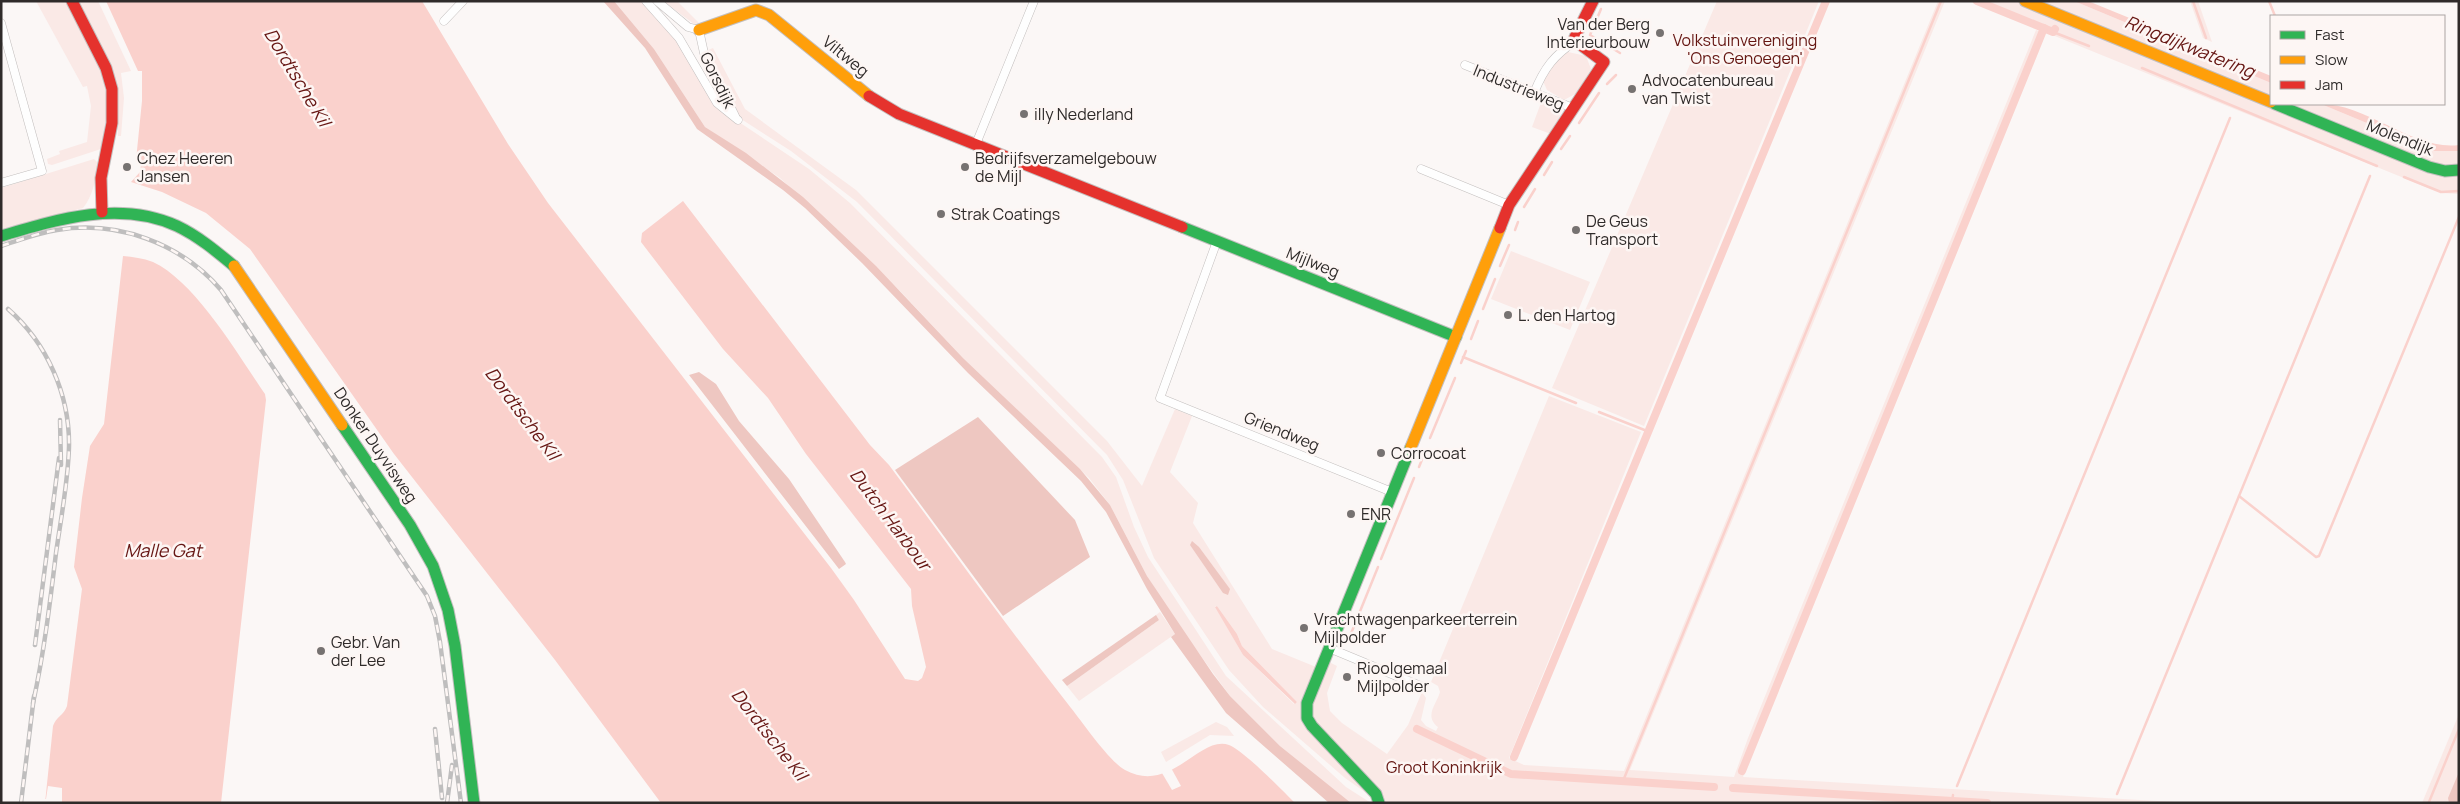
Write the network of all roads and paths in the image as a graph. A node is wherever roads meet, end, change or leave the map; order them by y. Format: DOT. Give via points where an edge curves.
graph roads {
  1 [pos="72,1"];
  2 [pos="463,1"];
  3 [pos="646,1"];
  4 [pos="656,1"];
  5 [pos="1034,1"];
  6 [pos="1594,1"];
  7 [pos="2025,1"];
  8 [pos="444,21"];
  9 [pos="1,23"];
  10 [pos="699,30"];
  11 [pos="1576,40"];
  12 [pos="5,52"];
  13 [pos="1465,65"];
  14 [pos="1534,93"];
  15 [pos="2270,102"];
  16 [pos="2277,105"];
  17 [pos="1573,108"];
  18 [pos="976,144"];
  19 [pos="1421,169"];
  20 [pos="2459,170"];
  21 [pos="1,183"];
  22 [pos="1509,205"];
  23 [pos="102,212"];
  24 [pos="1,236"];
  25 [pos="1217,241"];
  26 [pos="1456,337"];
  27 [pos="1392,492"];
  28 [pos="1329,648"];
  29 [pos="1423,687"];
  30 [pos="474,803"];
  31 [pos="1379,803"];
  1 -- 23 [label="street" via="106,68 112,88 112,123 101,178"];
  2 -- 8 [label="street"];
  3 -- 10 [label="street, Gorsdijk" via="679,38 717,102 738,120 704,53"];
  4 -- 10 [label="street, Gorsdijk" via="688,27"];
  5 -- 18 [label="street"];
  6 -- 11 [label="street" via="1576,34"];
  7 -- 15 [label="street"];
  9 -- 12 [label="street"];
  10 -- 18 [label="street, Viltweg" via="761,11 877,102"];
  11 -- 14 [label="street" via="1548,63"];
  11 -- 17 [label="street" via="1604,62"];
  12 -- 21 [label="street" via="42,171"];
  13 -- 14 [label="street, Industrieweg"];
  14 -- 17 [label="street, Industrieweg"];
  16 -- 20 [label="street, Molendijk" via="2429,167"];
  17 -- 22 [label="street"];
  18 -- 25 [label="street, Mijlweg"];
  19 -- 22 [label="street"];
  22 -- 26 [label="street"];
  23 -- 24 [label="street, Donker Duyvisweg" via="48,221"];
  23 -- 30 [label="street, Donker Duyvisweg" via="132,212 162,220 201,240 234,266 422,544 443,592 452,628"];
  25 -- 26 [label="street, Mijlweg"];
  25 -- 27 [label="street, Griendweg" via="1160,398"];
  26 -- 27 [label="street"];
  27 -- 28 [label="street"];
  28 -- 29 [label="street"];
  28 -- 31 [label="street" via="1307,703 1306,718 1376,794"];
}
